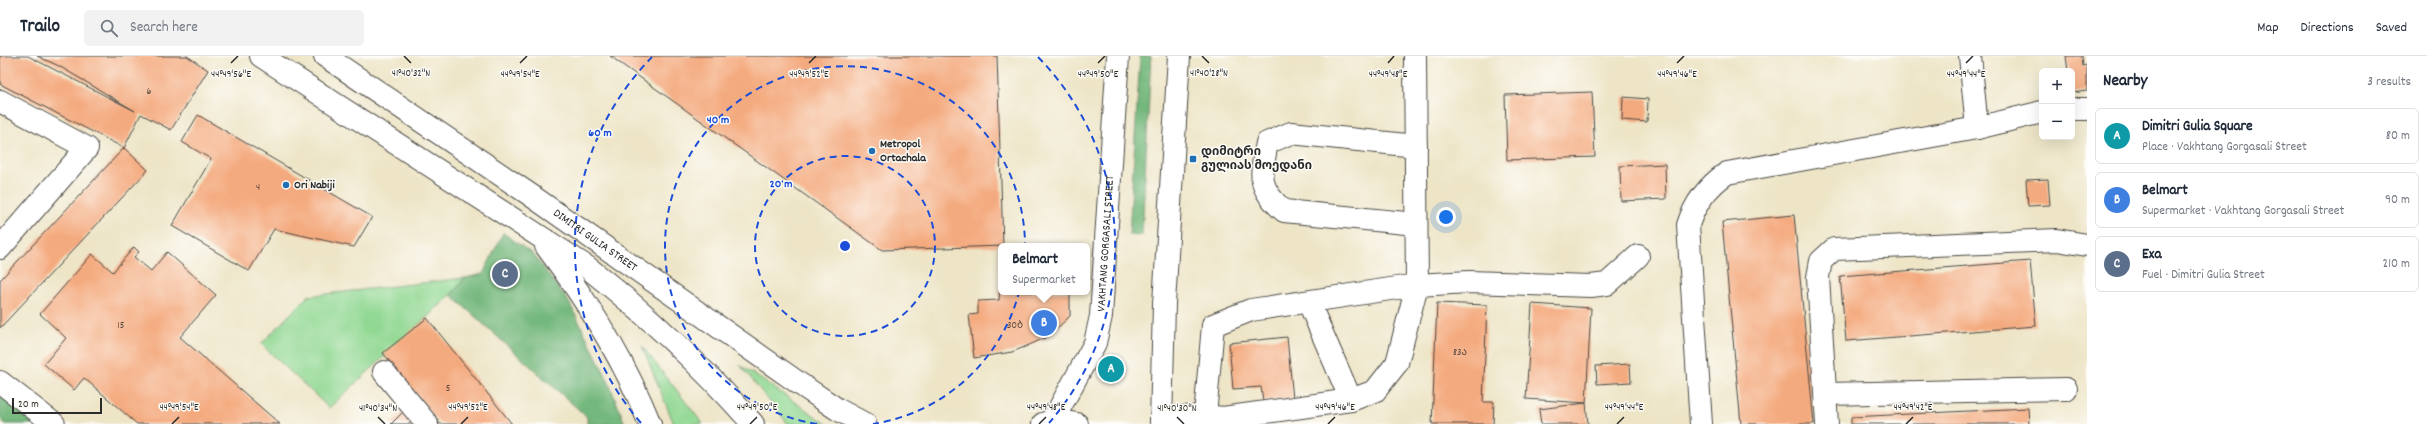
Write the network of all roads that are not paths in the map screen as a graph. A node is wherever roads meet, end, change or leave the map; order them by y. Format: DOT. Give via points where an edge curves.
graph roads {
  1 [pos="261,56"];
  2 [pos="325,56"];
  3 [pos="1118,56"];
  4 [pos="1179,56"];
  5 [pos="1415,56"];
  6 [pos="1970,56"];
  7 [pos="0,101"];
  8 [pos="2075,109"];
  9 [pos="2087,109"];
  10 [pos="2039,113"];
  11 [pos="1977,128"];
  12 [pos="1416,146"];
  13 [pos="1416,224"];
  14 [pos="537,234"];
  15 [pos="2087,245"];
  16 [pos="0,248"];
  17 [pos="1638,256"];
  18 [pos="1417,285"];
  19 [pos="1309,303"];
  20 [pos="384,372"];
  21 [pos="0,382"];
  22 [pos="2066,389"];
  23 [pos="1825,394"];
  24 [pos="1351,400"];
  25 [pos="1205,416"];
  26 [pos="1161,421"];
  27 [pos="1048,422"];
  28 [pos="54,424"];
  29 [pos="427,424"];
  30 [pos="650,424"];
  31 [pos="753,424"];
  32 [pos="865,424"];
  33 [pos="1077,424"];
  34 [pos="1701,424"];
  35 [pos="1827,424"];
  1 -- 14 [label="main road"];
  2 -- 32 [label="main road, DIMITRI GULIA STREET" via="529,194 800,384"];
  3 -- 27 [label="main road, VAKHTANG GORGASALI STREET" via="1101,316 1095,343"];
  4 -- 26 [label="main road" via="1164,304"];
  5 -- 12 [label="main road"];
  6 -- 11 [label="main road"];
  7 -- 16 [label="main road" via="86,148"];
  8 -- 9 [label="main road"];
  10 -- 11 [label="main road"];
  11 -- 34 [label="main road" via="1727,173 1714,182 1693,209 1688,225"];
  12 -- 13 [label="main road"];
  12 -- 13 [label="main road" via="1291,133 1267,143 1261,178 1271,200 1284,211"];
  13 -- 18 [label="main road"];
  14 -- 30 [label="main road" via="584,297 637,392"];
  14 -- 31 [label="main road" via="587,267 629,300 717,382"];
  15 -- 23 [label="main road" via="2058,240 1834,250 1821,261 1818,277"];
  17 -- 18 [label="main road" via="1607,284 1591,286 1469,282"];
  18 -- 19 [label="main road"];
  18 -- 24 [label="main road" via="1397,362 1375,391"];
  19 -- 24 [label="main road"];
  19 -- 25 [label="main road" via="1251,310 1214,325"];
  20 -- 29 [label="main road"];
  21 -- 28 [label="main road"];
  22 -- 23 [label="main road"];
  23 -- 35 [label="main road"];
  24 -- 25 [label="main road" via="1223,418"];
  25 -- 26 [label="main road"];
  27 -- 33 [label="main road"];
}
